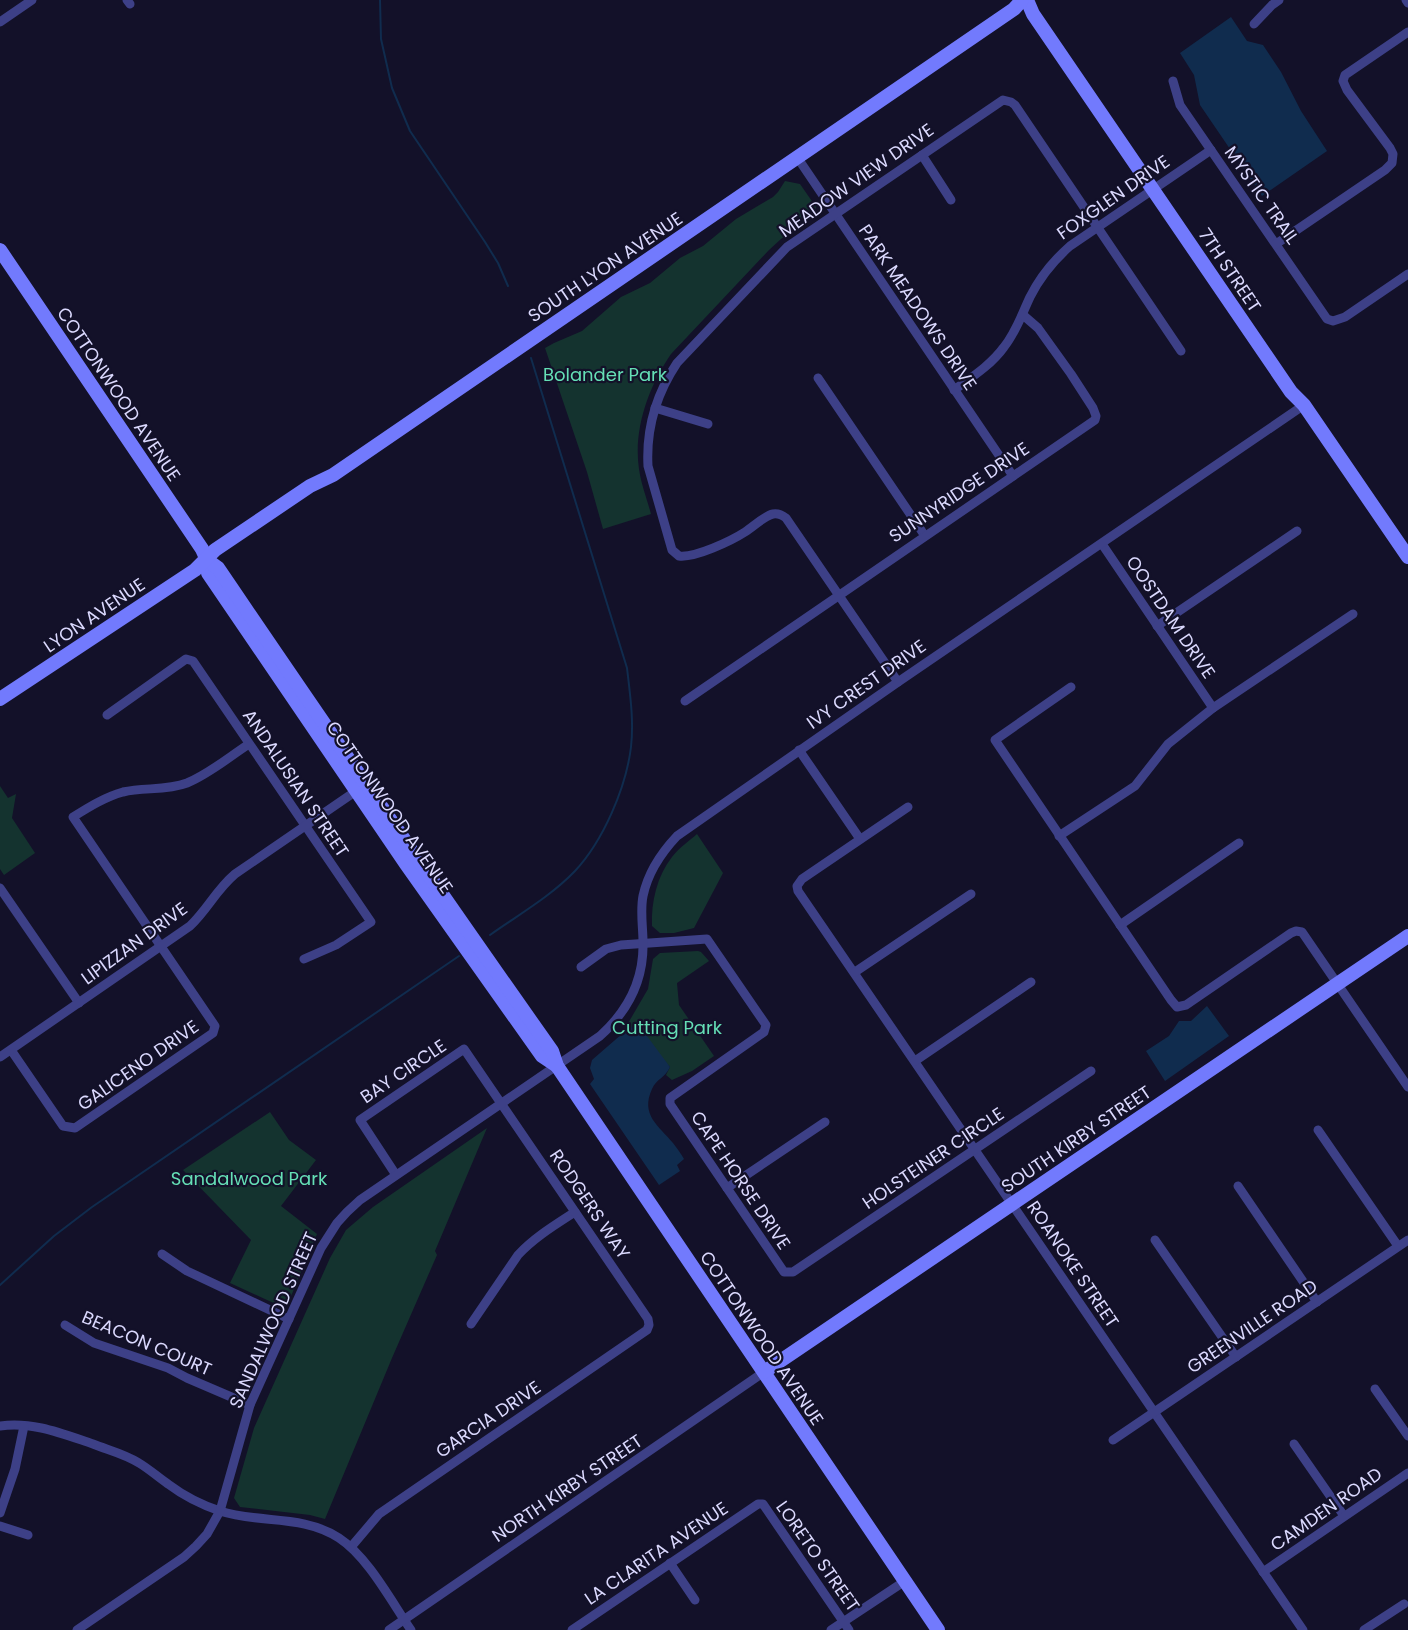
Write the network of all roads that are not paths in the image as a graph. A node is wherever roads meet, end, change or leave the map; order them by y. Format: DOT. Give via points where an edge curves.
graph roads {
  1 [pos="32,0"];
  2 [pos="1022,0"];
  3 [pos="1027,0"];
  4 [pos="1279,0"];
  5 [pos="0,22"];
  6 [pos="1254,24"];
  7 [pos="1408,32"];
  8 [pos="1173,81"];
  9 [pos="1210,150"];
  10 [pos="922,155"];
  11 [pos="797,157"];
  12 [pos="1153,188"];
  13 [pos="951,200"];
  14 [pos="835,214"];
  15 [pos="1097,227"];
  16 [pos="1276,243"];
  17 [pos="0,250"];
  18 [pos="1408,274"];
  19 [pos="1023,315"];
  20 [pos="1181,351"];
  21 [pos="818,378"];
  22 [pos="954,390"];
  23 [pos="1304,405"];
  24 [pos="655,408"];
  25 [pos="708,424"];
  26 [pos="1013,476"];
  27 [pos="1297,531"];
  28 [pos="925,536"];
  29 [pos="1102,544"];
  30 [pos="1407,555"];
  31 [pos="207,560"];
  32 [pos="838,595"];
  33 [pos="1353,614"];
  34 [pos="1157,626"];
  35 [pos="898,682"];
  36 [pos="1071,687"];
  37 [pos="0,699"];
  38 [pos="685,701"];
  39 [pos="1213,708"];
  40 [pos="106,715"];
  41 [pos="249,744"];
  42 [pos="799,750"];
  43 [pos="361,788"];
  44 [pos="908,807"];
  45 [pos="305,826"];
  46 [pos="1059,836"];
  47 [pos="860,839"];
  48 [pos="1239,843"];
  49 [pos="0,888"];
  50 [pos="971,894"];
  51 [pos="1120,925"];
  52 [pos="1408,936"];
  53 [pos="643,943"];
  54 [pos="161,947"];
  55 [pos="304,959"];
  56 [pos="581,967"];
  57 [pos="855,972"];
  58 [pos="1031,982"];
  59 [pos="1338,984"];
  60 [pos="79,1003"];
  61 [pos="11,1050"];
  62 [pos="0,1057"];
  63 [pos="915,1061"];
  64 [pos="557,1066"];
  65 [pos="1091,1071"];
  66 [pos="1408,1087"];
  67 [pos="501,1103"];
  68 [pos="825,1122"];
  69 [pos="1318,1130"];
  70 [pos="975,1149"];
  71 [pos="396,1175"];
  72 [pos="1238,1186"];
  73 [pos="726,1188"];
  74 [pos="1013,1204"];
  75 [pos="575,1212"];
  76 [pos="1155,1240"];
  77 [pos="1408,1240"];
  78 [pos="1398,1246"];
  79 [pos="162,1254"];
  80 [pos="793,1272"];
  81 [pos="1317,1302"];
  82 [pos="289,1319"];
  83 [pos="471,1324"];
  84 [pos="64,1325"];
  85 [pos="649,1325"];
  86 [pos="1236,1357"];
  87 [pos="764,1372"];
  88 [pos="1375,1389"];
  89 [pos="250,1405"];
  90 [pos="1154,1412"];
  91 [pos="0,1426"];
  92 [pos="24,1426"];
  93 [pos="1408,1436"];
  94 [pos="1113,1440"];
  95 [pos="1294,1444"];
  96 [pos="1408,1473"];
  97 [pos="758,1504"];
  98 [pos="220,1511"];
  99 [pos="0,1513"];
  100 [pos="1344,1516"];
  101 [pos="0,1526"];
  102 [pos="28,1535"];
  103 [pos="351,1547"];
  104 [pos="670,1563"];
  105 [pos="1263,1572"];
  106 [pos="905,1581"];
  107 [pos="695,1600"];
  108 [pos="1404,1604"];
  109 [pos="404,1620"];
  110 [pos="846,1626"];
  111 [pos="77,1630"];
  112 [pos="389,1630"];
  113 [pos="411,1630"];
  114 [pos="572,1630"];
  115 [pos="831,1630"];
  116 [pos="938,1630"];
  117 [pos="1303,1630"];
  118 [pos="1364,1630"];
  1 -- 5 [label="street"];
  2 -- 11 [label="street, SOUTH LYON AVENUE"];
  3 -- 12 [label="street, 7TH STREET"];
  4 -- 6 [label="street"];
  7 -- 16 [label="street" via="1345,75 1343,81 1390,148 1392,163"];
  8 -- 9 [label="street, MYSTIC TRAIL" via="1180,105"];
  9 -- 12 [label="street, FOXGLEN DRIVE"];
  9 -- 16 [label="street, MYSTIC TRAIL"];
  10 -- 13 [label="street"];
  10 -- 14 [label="street, MEADOW VIEW DRIVE"];
  10 -- 15 [label="street, MEADOW VIEW DRIVE" via="999,101 1007,100 1015,105"];
  11 -- 14 [label="street, PARK MEADOWS DRIVE"];
  11 -- 31 [label="street, SOUTH LYON AVENUE" via="333,476 310,486 215,550"];
  12 -- 15 [label="street, FOXGLEN DRIVE"];
  12 -- 23 [label="street, 7TH STREET" via="1291,392"];
  14 -- 22 [label="street, PARK MEADOWS DRIVE"];
  14 -- 24 [label="street, MEADOW VIEW DRIVE" via="787,247 677,363"];
  15 -- 19 [label="street, FOXGLEN DRIVE" via="1048,268"];
  15 -- 20 [label="street"];
  16 -- 18 [label="street, MYSTIC TRAIL" via="1324,316 1333,321"];
  17 -- 31 [label="street, COTTONWOOD AVENUE"];
  19 -- 22 [label="street, FOXGLEN DRIVE" via="1005,347"];
  19 -- 26 [label="street, SUNNYRIDGE DRIVE" via="1038,328 1096,416 1093,423"];
  21 -- 28 [label="street"];
  22 -- 26 [label="street, PARK MEADOWS DRIVE"];
  23 -- 29 [label="street, IVY CREST DRIVE"];
  23 -- 30 [label="street, 7TH STREET"];
  24 -- 25 [label="street"];
  24 -- 32 [label="street, MEADOW VIEW DRIVE" via="648,466 672,550 678,556 687,556 727,543 771,514 779,514 786,518"];
  26 -- 28 [label="street, SUNNYRIDGE DRIVE"];
  27 -- 34 [label="street"];
  28 -- 32 [label="street, SUNNYRIDGE DRIVE"];
  29 -- 34 [label="street, OOSTDAM DRIVE"];
  29 -- 35 [label="street, IVY CREST DRIVE"];
  31 -- 37 [label="street, LYON AVENUE"];
  31 -- 43 [label="street, COTTONWOOD AVENUE" via="218,568 308,697"];
  32 -- 35 [label="street"];
  32 -- 38 [label="street, SUNNYRIDGE DRIVE"];
  33 -- 39 [label="street"];
  34 -- 39 [label="street, OOSTDAM DRIVE"];
  35 -- 42 [label="street, IVY CREST DRIVE"];
  36 -- 46 [label="street" via="995,740"];
  39 -- 46 [label="street" via="1168,744 1135,786"];
  40 -- 41 [label="street, ANDALUSIAN STREET" via="186,659 193,661"];
  41 -- 45 [label="street, ANDALUSIAN STREET"];
  41 -- 54 [label="street" via="187,783 123,792 73,817"];
  42 -- 47 [label="street"];
  42 -- 53 [label="street, IVY CREST DRIVE" via="692,824 665,848 643,894"];
  43 -- 45 [label="street, LIPIZZAN DRIVE"];
  43 -- 64 [label="street, COTTONWOOD AVENUE" via="542,1056"];
  44 -- 47 [label="street"];
  45 -- 54 [label="street, LIPIZZAN DRIVE" via="235,874 217,891 200,917"];
  45 -- 55 [label="street, ANDALUSIAN STREET" via="371,922 336,945"];
  46 -- 51 [label="street"];
  47 -- 57 [label="street, ROANOKE STREET" via="796,886"];
  48 -- 51 [label="street"];
  49 -- 60 [label="street"];
  50 -- 57 [label="street"];
  51 -- 59 [label="street" via="1177,1007 1186,1005 1296,931 1302,932"];
  52 -- 59 [label="street, SOUTH KIRBY STREET"];
  53 -- 56 [label="street" via="613,946"];
  53 -- 64 [label="street, IVY CREST DRIVE" via="639,981 624,1011 600,1036"];
  53 -- 73 [label="street, CAPE HORSE DRIVE" via="707,939 766,1025 764,1032 670,1098 670,1104"];
  54 -- 60 [label="street, LIPIZZAN DRIVE"];
  54 -- 61 [label="street, GALICENO DRIVE" via="215,1026 213,1033 75,1128 63,1126"];
  57 -- 63 [label="street, ROANOKE STREET"];
  58 -- 63 [label="street"];
  59 -- 66 [label="street"];
  59 -- 74 [label="street, SOUTH KIRBY STREET"];
  60 -- 61 [label="street, LIPIZZAN DRIVE"];
  61 -- 62 [label="street, LIPIZZAN DRIVE"];
  63 -- 70 [label="street, ROANOKE STREET"];
  64 -- 67 [label="street, SANDALWOOD STREET"];
  64 -- 87 [label="street, COTTONWOOD AVENUE"];
  65 -- 70 [label="street, HOLSTEINER CIRCLE"];
  67 -- 71 [label="street, SANDALWOOD STREET"];
  67 -- 71 [label="street, BAY CIRCLE" via="464,1049 360,1120"];
  67 -- 75 [label="street, RODGERS WAY"];
  68 -- 73 [label="street"];
  69 -- 78 [label="street"];
  70 -- 74 [label="street, ROANOKE STREET"];
  70 -- 80 [label="street, HOLSTEINER CIRCLE"];
  71 -- 82 [label="street, SANDALWOOD STREET" via="360,1200 337,1223 321,1248"];
  72 -- 81 [label="street"];
  73 -- 80 [label="street, CAPE HORSE DRIVE" via="784,1272"];
  74 -- 87 [label="street, SOUTH KIRBY STREET"];
  74 -- 90 [label="street, ROANOKE STREET"];
  75 -- 83 [label="street" via="522,1251"];
  75 -- 85 [label="street, RODGERS WAY"];
  76 -- 86 [label="street"];
  77 -- 78 [label="street, GREENVILLE ROAD"];
  78 -- 81 [label="street, GREENVILLE ROAD"];
  79 -- 82 [label="street" via="187,1271"];
  81 -- 86 [label="street, GREENVILLE ROAD"];
  82 -- 89 [label="street, SANDALWOOD STREET"];
  84 -- 89 [label="street, BEACON COURT" via="94,1343 168,1368"];
  85 -- 103 [label="street, GARCIA DRIVE" via="379,1514"];
  86 -- 90 [label="street, GREENVILLE ROAD"];
  87 -- 106 [label="street, COTTONWOOD AVENUE"];
  87 -- 109 [label="street, NORTH KIRBY STREET"];
  88 -- 93 [label="street"];
  89 -- 98 [label="street, SANDALWOOD STREET"];
  90 -- 94 [label="street, GREENVILLE ROAD"];
  90 -- 105 [label="street, ROANOKE STREET"];
  91 -- 92 [label="street"];
  92 -- 98 [label="street" via="42,1427 125,1455 177,1491"];
  92 -- 99 [label="street"];
  95 -- 100 [label="street"];
  96 -- 100 [label="street, CAMDEN ROAD"];
  97 -- 104 [label="street, LA CLARITA AVENUE"];
  97 -- 110 [label="street, LORETO STREET" via="764,1504"];
  98 -- 103 [label="street" via="312,1525"];
  98 -- 111 [label="street, SANDALWOOD STREET" via="207,1534 184,1557"];
  100 -- 105 [label="street, CAMDEN ROAD"];
  101 -- 102 [label="street"];
  103 -- 109 [label="street"];
  104 -- 107 [label="street"];
  104 -- 114 [label="street, LA CLARITA AVENUE"];
  105 -- 117 [label="street, ROANOKE STREET"];
  106 -- 110 [label="street"];
  106 -- 116 [label="street, COTTONWOOD AVENUE"];
  108 -- 118 [label="street"];
  109 -- 112 [label="street, NORTH KIRBY STREET"];
  109 -- 113 [label="street"];
  110 -- 115 [label="street"];
}
